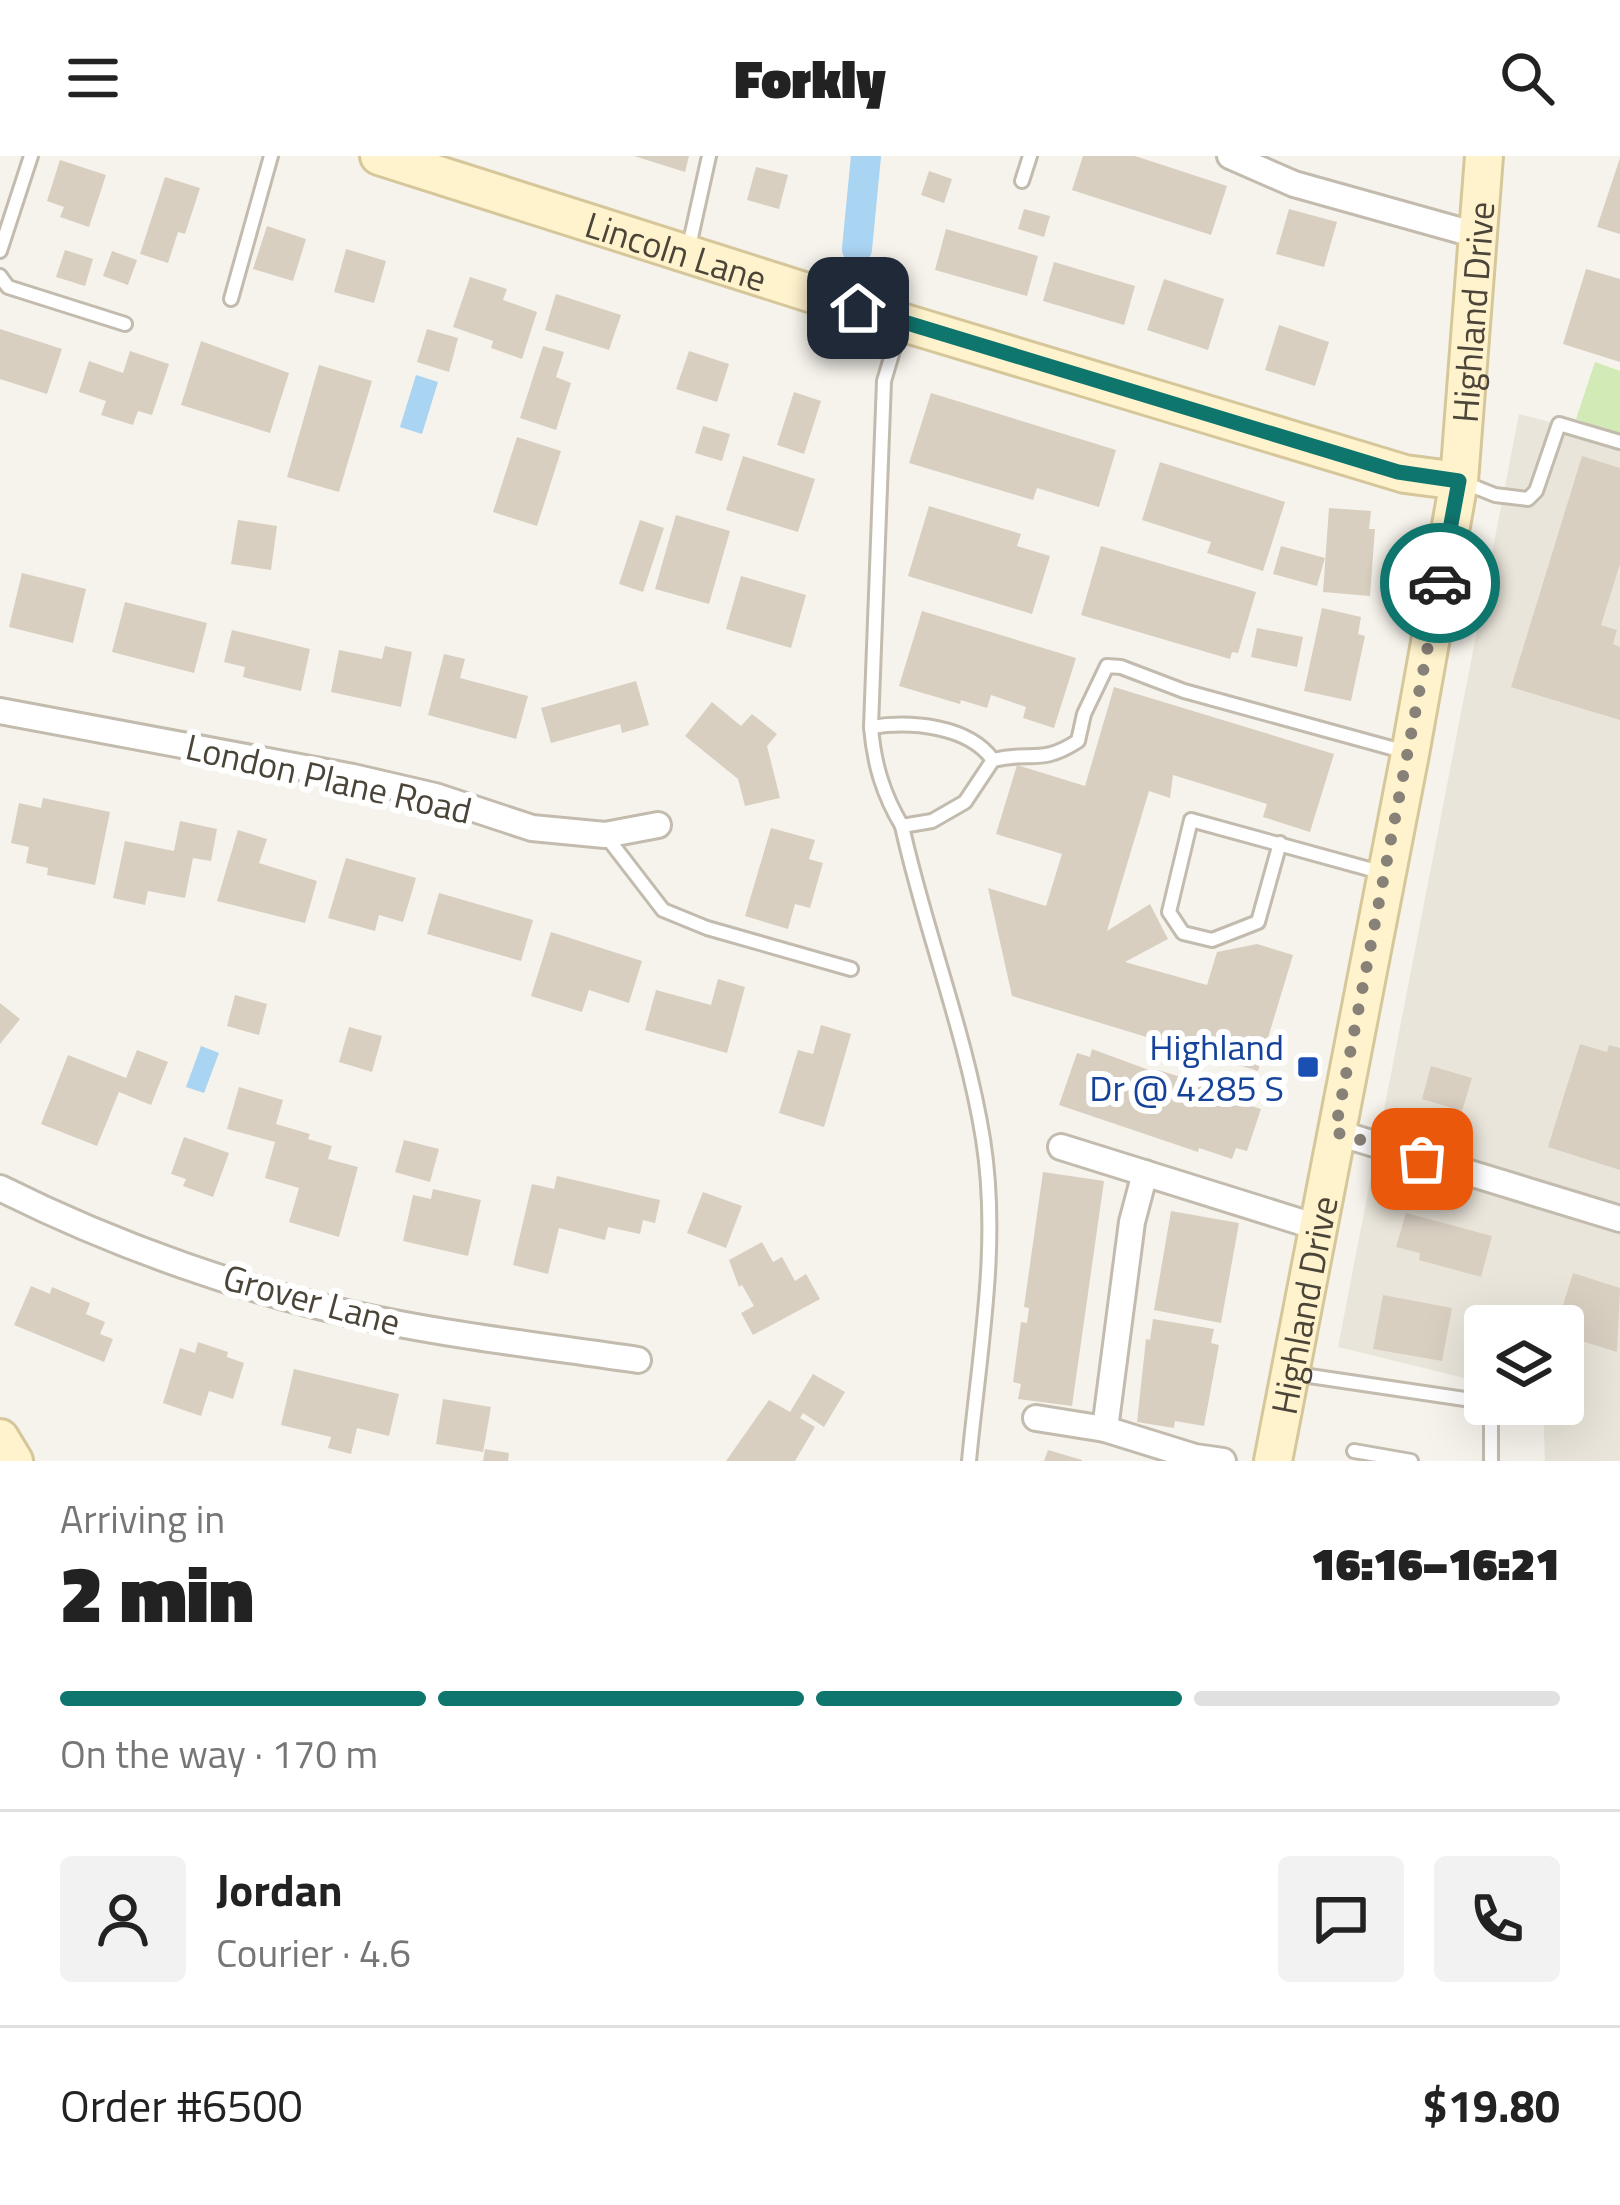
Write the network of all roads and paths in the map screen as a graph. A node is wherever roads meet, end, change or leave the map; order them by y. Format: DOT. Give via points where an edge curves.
graph roads {
  1 [pos="31,156"];
  2 [pos="271,156"];
  3 [pos="379,156"];
  4 [pos="709,156"];
  5 [pos="1030,156"];
  6 [pos="1230,156"];
  7 [pos="1484,156"];
  8 [pos="1022,181"];
  9 [pos="1480,236"];
  10 [pos="0,251"];
  11 [pos="688,252"];
  12 [pos="0,276"];
  13 [pos="231,299"];
  14 [pos="901,322"];
  15 [pos="124,324"];
  16 [pos="1620,442"];
  17 [pos="1459,481"];
  18 [pos="0,711"];
  19 [pos="871,727"];
  20 [pos="1410,754"];
  21 [pos="993,760"];
  22 [pos="658,825"];
  23 [pos="902,826"];
  24 [pos="605,835"];
  25 [pos="1280,843"];
  26 [pos="1387,874"];
  27 [pos="850,969"];
  28 [pos="1335,1132"];
  29 [pos="1060,1147"];
  30 [pos="1145,1173"];
  31 [pos="0,1188"];
  32 [pos="1620,1219"];
  33 [pos="1317,1227"];
  34 [pos="638,1360"];
  35 [pos="1289,1372"];
  36 [pos="1464,1399"];
  37 [pos="1036,1418"];
  38 [pos="1490,1425"];
  39 [pos="1105,1429"];
  40 [pos="1354,1450"];
  41 [pos="969,1461"];
  42 [pos="1223,1461"];
  43 [pos="1273,1461"];
  44 [pos="1412,1461"];
  45 [pos="1492,1461"];
  1 -- 10 [label="lane"];
  2 -- 13 [label="lane"];
  3 -- 11 [label="main road, Lincoln Lane"];
  4 -- 11 [label="lane"];
  5 -- 8 [label="lane"];
  6 -- 9 [label="street" via="1294,184"];
  7 -- 9 [label="main road, Highland Drive"];
  9 -- 17 [label="main road, Highland Drive"];
  11 -- 14 [label="main road, Lincoln Lane"];
  12 -- 15 [label="lane" via="8,287"];
  14 -- 17 [label="main road, Lincoln Lane" via="1405,474"];
  14 -- 19 [label="lane" via="884,381"];
  16 -- 17 [label="lane" via="1559,424 1528,499"];
  17 -- 20 [label="main road, Highland Drive"];
  18 -- 24 [label="street, London Plane Road" via="352,776 532,828"];
  19 -- 21 [label="lane" via="901,722 946,731 982,745"];
  19 -- 23 [label="lane" via="886,799"];
  20 -- 21 [label="lane" via="1107,666 1078,741 1054,757"];
  20 -- 26 [label="main road, Highland Drive"];
  21 -- 23 [label="lane" via="965,802 932,821"];
  22 -- 24 [label="street, London Plane Road"];
  23 -- 41 [label="lane" via="983,1138 991,1226"];
  24 -- 27 [label="lane" via="662,910"];
  25 -- 25 [label="lane" via="1191,820 1168,911 1183,933 1212,940 1258,922"];
  25 -- 26 [label="lane"];
  26 -- 28 [label="main road, Highland Drive"];
  28 -- 32 [label="street"];
  28 -- 33 [label="main road, Highland Drive"];
  29 -- 30 [label="street"];
  30 -- 33 [label="street"];
  30 -- 39 [label="street"];
  31 -- 34 [label="street, Grover Lane" via="248,1286 374,1319"];
  33 -- 35 [label="main road, Highland Drive"];
  35 -- 36 [label="lane"];
  35 -- 43 [label="main road, Highland Drive"];
  37 -- 39 [label="street"];
  38 -- 45 [label="lane"];
  39 -- 42 [label="street"];
  40 -- 44 [label="lane"];
}
